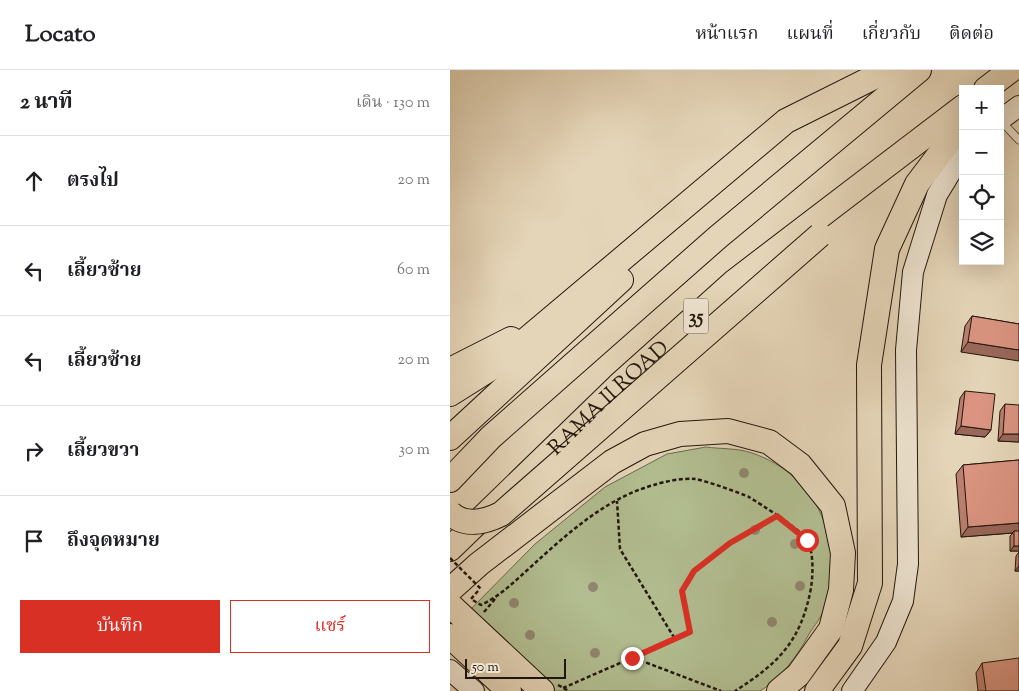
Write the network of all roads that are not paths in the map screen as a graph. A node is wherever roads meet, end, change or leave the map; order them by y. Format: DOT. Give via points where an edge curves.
graph roads {
  1 [pos="888,70"];
  2 [pos="919,70"];
  3 [pos="1011,70"];
  4 [pos="1019,71"];
  5 [pos="861,82"];
  6 [pos="991,85"];
  7 [pos="1003,85"];
  8 [pos="1019,106"];
  9 [pos="959,110"];
  10 [pos="1004,117"];
  11 [pos="1004,124"];
  12 [pos="959,128"];
  13 [pos="1019,140"];
  14 [pos="959,159"];
  15 [pos="850,193"];
  16 [pos="552,318"];
  17 [pos="450,370"];
  18 [pos="450,394"];
  19 [pos="450,428"];
  20 [pos="450,438"];
  21 [pos="450,480"];
  22 [pos="450,513"];
  23 [pos="450,549"];
  24 [pos="450,590"];
  25 [pos="450,605"];
  26 [pos="450,636"];
  27 [pos="450,670"];
  28 [pos="552,689"];
  29 [pos="474,691"];
  30 [pos="509,691"];
  31 [pos="778,691"];
  32 [pos="817,691"];
  33 [pos="852,691"];
  1 -- 5 [label="highway"];
  2 -- 21 [label="highway, 35" via="718,237 491,437"];
  3 -- 6 [label="highway"];
  4 -- 7 [label="highway"];
  5 -- 16 [label="highway" via="786,121"];
  5 -- 20 [label="highway" via="658,245"];
  8 -- 10 [label="main road"];
  9 -- 15 [label="highway, RAMA II ROAD / 35"];
  11 -- 13 [label="lane"];
  12 -- 32 [label="highway" via="916,184 887,249 870,365 870,582 850,646"];
  14 -- 33 [label="main road" via="937,195 913,272 906,350 908,564 903,601 886,642"];
  15 -- 22 [label="highway, bridge" via="827,229 501,514 486,522 471,522"];
  15 -- 23 [label="highway, RAMA II ROAD / 35" via="735,281 619,385"];
  16 -- 17 [label="highway"];
  16 -- 18 [label="highway" via="496,365"];
  16 -- 19 [label="highway" via="514,364"];
  24 -- 31 [label="highway" via="612,462 645,444 680,434 728,431 769,442 800,465 833,506 842,554 841,590 831,629 798,675"];
  25 -- 28 [label="highway" via="509,660"];
  26 -- 30 [label="highway"];
  27 -- 29 [label="main road"];
}
